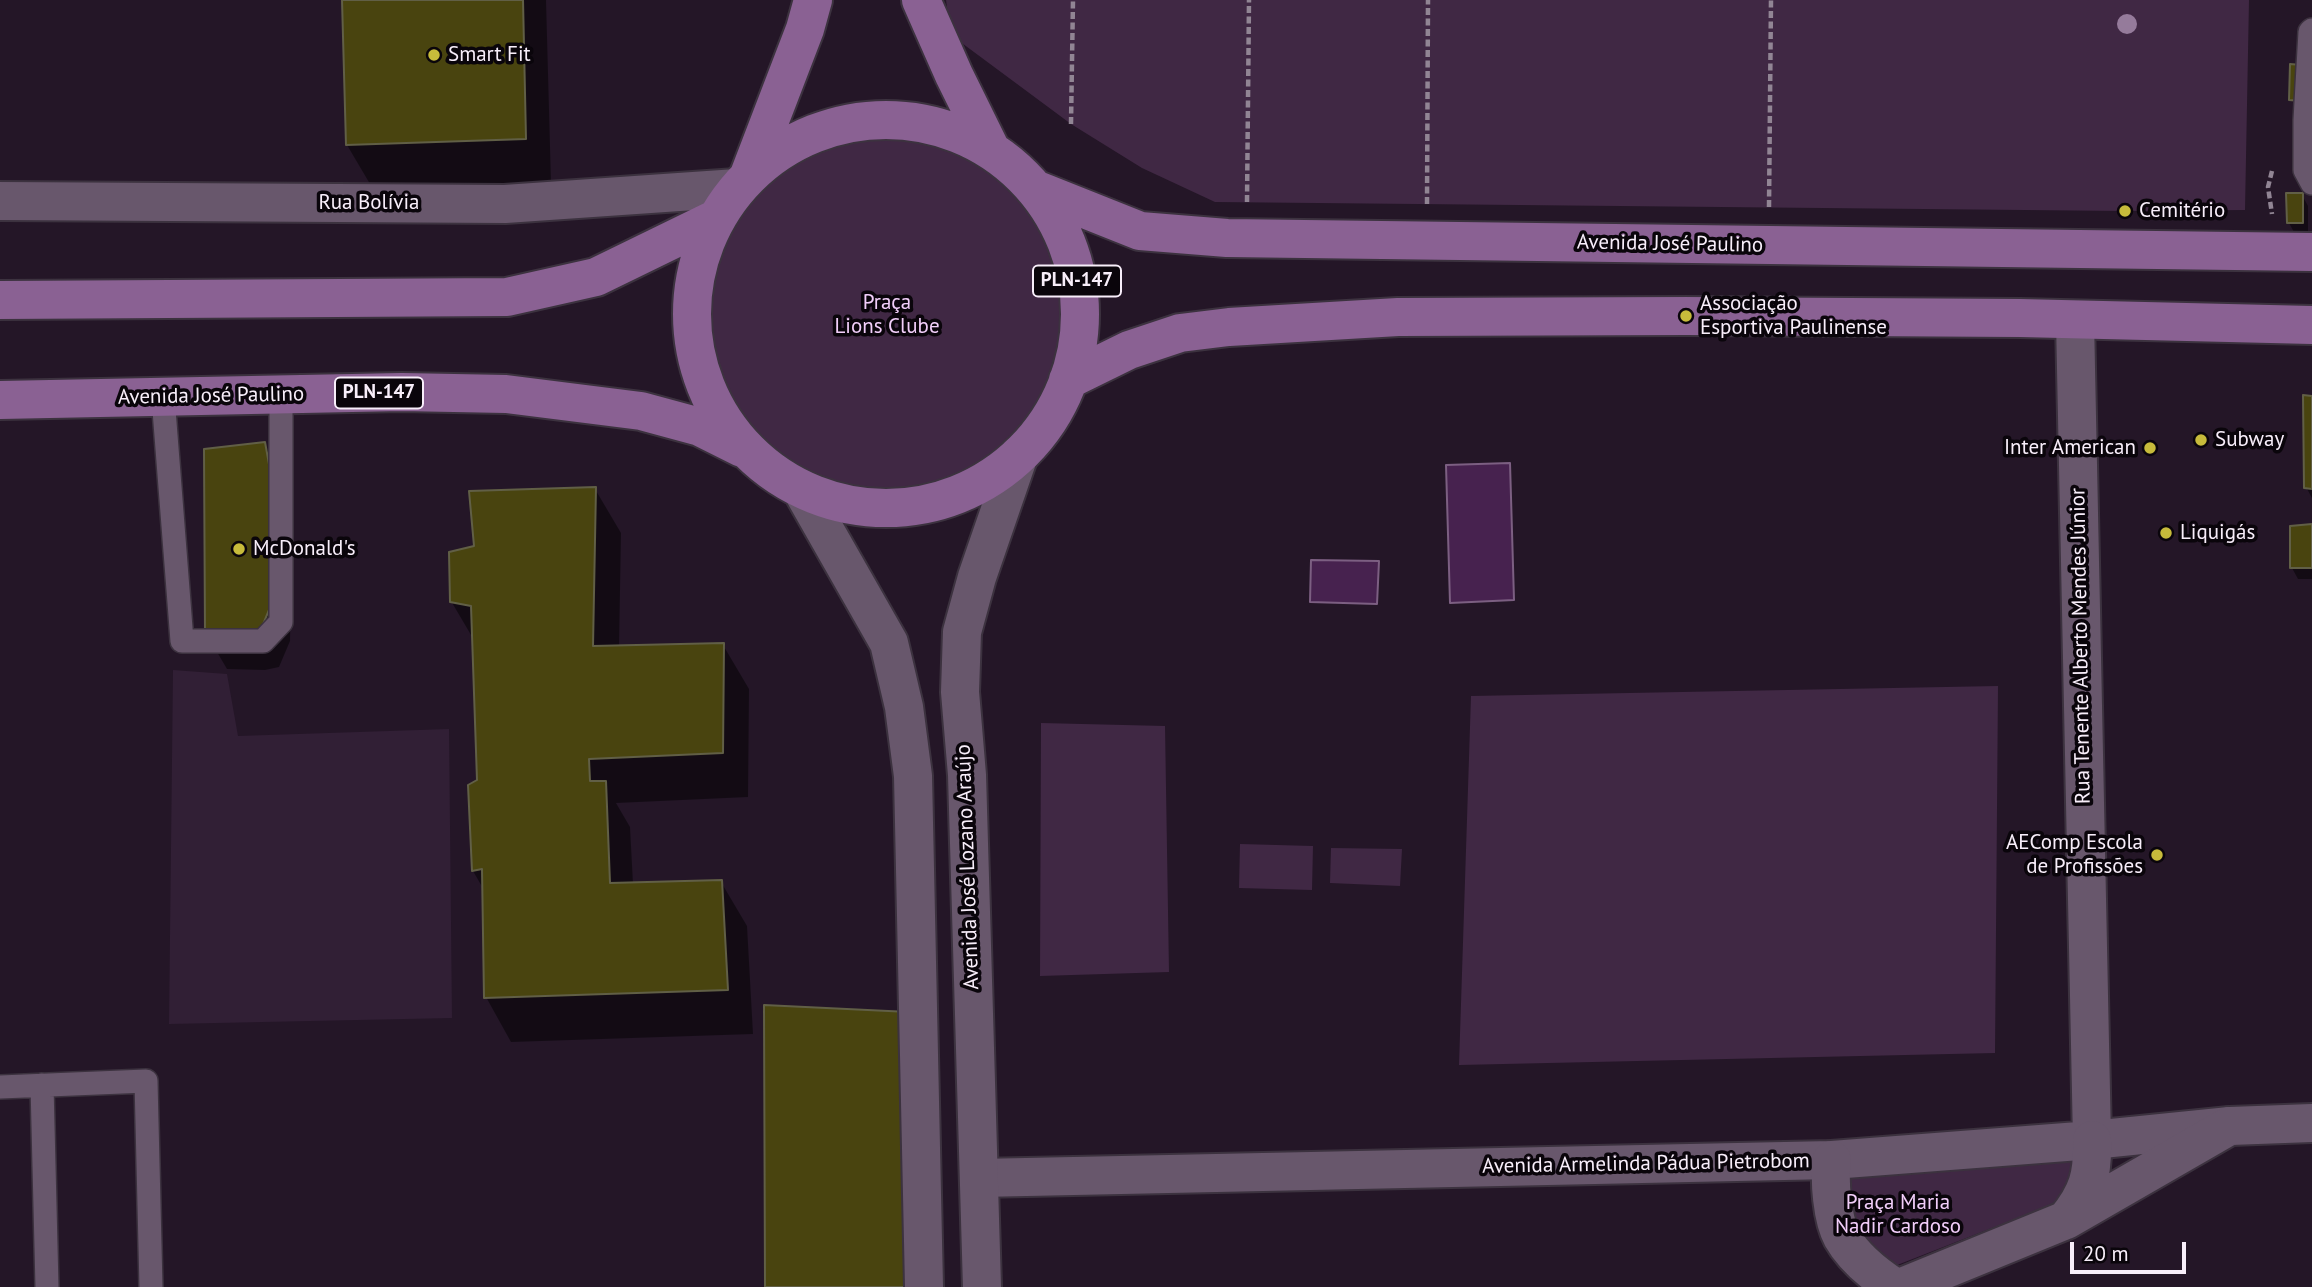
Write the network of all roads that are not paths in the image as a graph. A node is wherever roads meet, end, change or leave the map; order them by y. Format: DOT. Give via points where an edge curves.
graph roads {
  1 [pos="813,0"];
  2 [pos="921,0"];
  3 [pos="2312,30"];
  4 [pos="990,148"];
  5 [pos="2312,183"];
  6 [pos="1037,190"];
  7 [pos="734,194"];
  8 [pos="0,201"];
  9 [pos="2312,252"];
  10 [pos="0,300"];
  11 [pos="2076,320"];
  12 [pos="2312,325"];
  13 [pos="1068,380"];
  14 [pos="281,395"];
  15 [pos="163,397"];
  16 [pos="0,400"];
  17 [pos="749,452"];
  18 [pos="1019,455"];
  19 [pos="802,490"];
  20 [pos="42,1085"];
  21 [pos="0,1087"];
  22 [pos="2312,1122"];
  23 [pos="2230,1126"];
  24 [pos="2092,1140"];
  25 [pos="1832,1160"];
  26 [pos="979,1178"];
  27 [pos="2066,1220"];
  28 [pos="47,1287"];
  29 [pos="150,1287"];
  30 [pos="925,1287"];
  31 [pos="982,1287"];
  32 [pos="1894,1287"];
  33 [pos="1902,1287"];
  1 -- 7 [label="main road" via="805,29"];
  2 -- 4 [label="main road"];
  3 -- 5 [label="lane" via="2305,120 2305,170"];
  4 -- 6 [label="main road, PLN-147"];
  4 -- 7 [label="main road, PLN-147" via="942,126 891,118 838,124 790,144"];
  6 -- 9 [label="main road, Avenida José Paulino" via="1140,231 1227,238"];
  6 -- 13 [label="main road, PLN-147" via="1059,223 1078,288 1078,341"];
  7 -- 8 [label="street, Rua Bolívia" via="505,204"];
  7 -- 10 [label="main road, PLN-147" via="596,277 507,298"];
  7 -- 17 [label="main road, PLN-147" via="698,266 691,316 699,366 718,413"];
  11 -- 12 [label="main road"];
  11 -- 13 [label="main road" via="1398,317 1229,327 1180,333 1129,350"];
  11 -- 24 [label="street, Rua Tenente Alberto Mendes Júnior"];
  13 -- 18 [label="main road, PLN-147" via="1056,408"];
  14 -- 15 [label="main road, Avenida José Paulino / PLN-147"];
  14 -- 15 [label="lane" via="281,622 262,641 181,641"];
  14 -- 17 [label="main road, Avenida José Paulino / PLN-147" via="506,394 641,411 700,426"];
  15 -- 16 [label="main road, Avenida José Paulino / PLN-147"];
  17 -- 19 [label="main road, PLN-147"];
  18 -- 19 [label="main road, PLN-147" via="976,485 916,506 877,509 838,503"];
  18 -- 26 [label="street, Avenida José Lozano Araújo" via="962,632 960,692 967,775"];
  19 -- 30 [label="street" via="890,643 904,707 913,776"];
  20 -- 21 [label="lane"];
  20 -- 28 [label="lane"];
  20 -- 29 [label="lane" via="146,1081"];
  22 -- 23 [label="street, Avenida Armelinda Pádua Pietrobom"];
  23 -- 24 [label="street, Avenida Armelinda Pádua Pietrobom"];
  23 -- 27 [label="street"];
  24 -- 25 [label="street, Avenida Armelinda Pádua Pietrobom"];
  24 -- 27 [label="street, Rua Tenente Alberto Mendes Júnior" via="2088,1185"];
  25 -- 26 [label="street, Avenida Armelinda Pádua Pietrobom"];
  25 -- 32 [label="street" via="1832,1194 1841,1235 1860,1259"];
  26 -- 31 [label="street, Avenida José Lozano Araújo"];
  27 -- 33 [label="street"];
}
